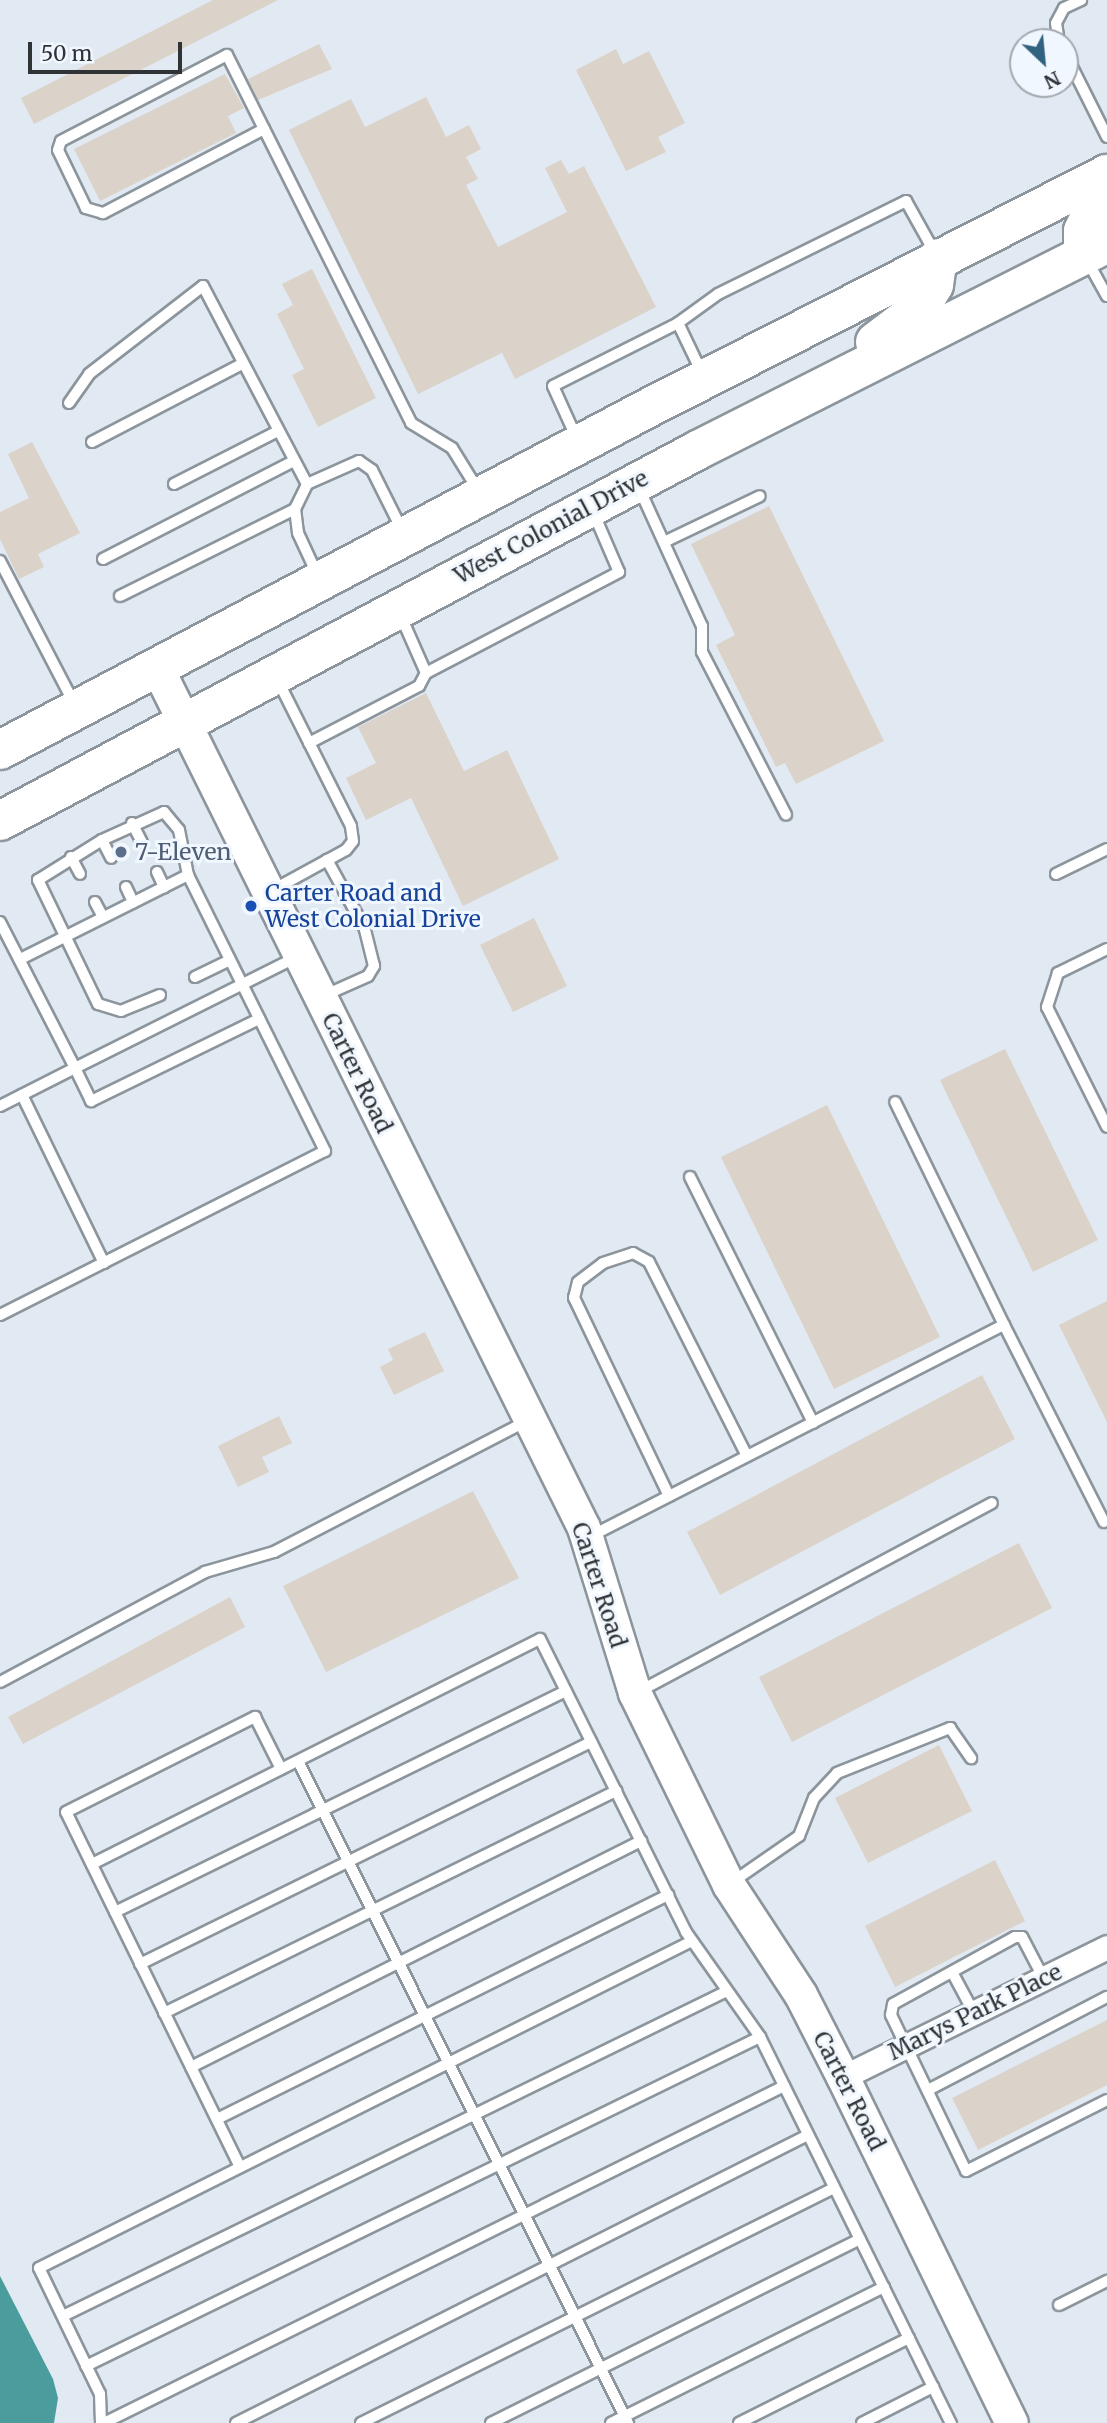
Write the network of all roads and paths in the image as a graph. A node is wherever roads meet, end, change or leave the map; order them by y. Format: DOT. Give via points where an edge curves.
graph roads {
  1 [pos="1081,0"];
  2 [pos="1057,28"];
  3 [pos="1079,81"];
  4 [pos="264,129"];
  5 [pos="1107,137"];
  6 [pos="1107,174"];
  7 [pos="1107,200"];
  8 [pos="1095,249"];
  9 [pos="938,258"];
  10 [pos="1107,296"];
  11 [pos="678,323"];
  12 [pos="242,364"];
  13 [pos="704,379"];
  14 [pos="69,403"];
  15 [pos="786,408"];
  16 [pos="278,431"];
  17 [pos="92,442"];
  18 [pos="580,444"];
  19 [pos="294,461"];
  20 [pos="636,483"];
  21 [pos="174,484"];
  22 [pos="307,484"];
  23 [pos="481,496"];
  24 [pos="760,496"];
  25 [pos="591,507"];
  26 [pos="295,509"];
  27 [pos="405,536"];
  28 [pos="664,542"];
  29 [pos="103,559"];
  30 [pos="0,561"];
  31 [pos="321,581"];
  32 [pos="120,596"];
  33 [pos="397,609"];
  34 [pos="157,667"];
  35 [pos="426,673"];
  36 [pos="275,675"];
  37 [pos="77,709"];
  38 [pos="185,722"];
  39 [pos="309,743"];
  40 [pos="0,750"];
  41 [pos="786,815"];
  42 [pos="0,821"];
  43 [pos="132,824"];
  44 [pos="102,840"];
  45 [pos="142,843"];
  46 [pos="1107,849"];
  47 [pos="71,857"];
  48 [pos="111,858"];
  49 [pos="327,860"];
  50 [pos="157,872"];
  51 [pos="80,874"];
  52 [pos="1056,874"];
  53 [pos="188,875"];
  54 [pos="126,887"];
  55 [pos="164,887"];
  56 [pos="269,892"];
  57 [pos="95,902"];
  58 [pos="133,902"];
  59 [pos="103,918"];
  60 [pos="0,922"];
  61 [pos="62,938"];
  62 [pos="1107,949"];
  63 [pos="299,955"];
  64 [pos="20,959"];
  65 [pos="230,960"];
  66 [pos="195,977"];
  67 [pos="242,984"];
  68 [pos="160,995"];
  69 [pos="320,998"];
  70 [pos="259,1019"];
  71 [pos="75,1068"];
  72 [pos="22,1095"];
  73 [pos="895,1102"];
  74 [pos="0,1106"];
  75 [pos="1107,1127"];
  76 [pos="690,1177"];
  77 [pos="104,1263"];
  78 [pos="0,1315"];
  79 [pos="1004,1325"];
  80 [pos="529,1420"];
  81 [pos="813,1423"];
  82 [pos="747,1456"];
  83 [pos="669,1496"];
  84 [pos="992,1503"];
  85 [pos="1104,1522"];
  86 [pos="586,1538"];
  87 [pos="0,1682"];
  88 [pos="566,1691"];
  89 [pos="635,1693"];
  90 [pos="591,1742"];
  91 [pos="971,1758"];
  92 [pos="298,1760"];
  93 [pos="281,1769"];
  94 [pos="616,1791"];
  95 [pos="323,1810"];
  96 [pos="641,1841"];
  97 [pos="348,1861"];
  98 [pos="92,1864"];
  99 [pos="729,1885"];
  100 [pos="668,1895"];
  101 [pos="373,1910"];
  102 [pos="115,1912"];
  103 [pos="692,1941"];
  104 [pos="1107,1947"];
  105 [pos="398,1962"];
  106 [pos="140,1964"];
  107 [pos="952,1972"];
  108 [pos="1044,1979"];
  109 [pos="727,1991"];
  110 [pos="1107,1997"];
  111 [pos="164,2013"];
  112 [pos="974,2013"];
  113 [pos="425,2015"];
  114 [pos="760,2037"];
  115 [pos="908,2046"];
  116 [pos="449,2063"];
  117 [pos="191,2067"];
  118 [pos="843,2077"];
  119 [pos="784,2086"];
  120 [pos="928,2091"];
  121 [pos="1107,2100"];
  122 [pos="474,2114"];
  123 [pos="216,2119"];
  124 [pos="808,2135"];
  125 [pos="499,2164"];
  126 [pos="240,2167"];
  127 [pos="834,2188"];
  128 [pos="524,2215"];
  129 [pos="860,2239"];
  130 [pos="550,2266"];
  131 [pos="1107,2281"];
  132 [pos="884,2287"];
  133 [pos="1059,2305"];
  134 [pos="63,2316"];
  135 [pos="575,2318"];
  136 [pos="909,2338"];
  137 [pos="86,2366"];
  138 [pos="601,2369"];
  139 [pos="933,2387"];
  140 [pos="626,2420"];
  141 [pos="103,2423"];
  142 [pos="236,2423"];
  143 [pos="361,2423"];
  144 [pos="491,2423"];
  145 [pos="611,2423"];
  146 [pos="739,2423"];
  147 [pos="862,2423"];
  148 [pos="951,2423"];
  149 [pos="1012,2423"];
  1 -- 2 [label="lane" via="1064,8"];
  3 -- 5 [label="lane"];
  4 -- 4 [label="lane" via="227,55 61,141 58,150 86,208 103,213"];
  4 -- 23 [label="lane" via="411,423 452,448"];
  6 -- 9 [label="highway"];
  7 -- 8 [label="highway" via="1092,212 1083,231"];
  8 -- 10 [label="lane"];
  8 -- 15 [label="highway, West Colonial Drive"];
  9 -- 11 [label="lane" via="906,201 718,293"];
  9 -- 13 [label="highway"];
  9 -- 15 [label="highway" via="934,285 920,308"];
  11 -- 13 [label="lane"];
  11 -- 18 [label="lane" via="553,386"];
  12 -- 14 [label="lane" via="203,286 89,374"];
  12 -- 16 [label="lane"];
  12 -- 17 [label="lane"];
  13 -- 18 [label="highway"];
  15 -- 20 [label="highway, West Colonial Drive"];
  16 -- 19 [label="lane"];
  16 -- 21 [label="lane"];
  18 -- 23 [label="highway"];
  19 -- 22 [label="lane"];
  19 -- 29 [label="lane"];
  20 -- 25 [label="highway, West Colonial Drive"];
  20 -- 28 [label="lane"];
  22 -- 26 [label="lane"];
  22 -- 27 [label="lane" via="359,461 372,470"];
  23 -- 27 [label="highway"];
  24 -- 28 [label="lane"];
  25 -- 33 [label="highway, West Colonial Drive"];
  25 -- 35 [label="lane" via="619,572"];
  26 -- 31 [label="lane" via="298,533"];
  26 -- 32 [label="lane"];
  27 -- 31 [label="highway"];
  28 -- 41 [label="lane" via="702,626 702,652"];
  30 -- 37 [label="lane"];
  31 -- 34 [label="highway"];
  33 -- 35 [label="lane"];
  33 -- 36 [label="highway, West Colonial Drive"];
  34 -- 37 [label="highway"];
  34 -- 38 [label="street, Carter Road"];
  35 -- 39 [label="lane" via="406,694"];
  36 -- 38 [label="highway, West Colonial Drive"];
  36 -- 39 [label="lane"];
  37 -- 40 [label="highway"];
  38 -- 42 [label="highway, West Colonial Drive"];
  38 -- 56 [label="street, Carter Road"];
  39 -- 49 [label="lane" via="352,833 346,850"];
  43 -- 44 [label="lane"];
  43 -- 45 [label="lane"];
  43 -- 53 [label="lane" via="164,811 173,819 186,848"];
  44 -- 47 [label="lane"];
  44 -- 48 [label="lane"];
  46 -- 52 [label="lane"];
  47 -- 51 [label="lane"];
  47 -- 61 [label="lane" via="38,880"];
  49 -- 56 [label="lane"];
  49 -- 69 [label="lane" via="365,929 374,966 368,976"];
  50 -- 55 [label="lane"];
  53 -- 55 [label="lane"];
  53 -- 65 [label="lane"];
  54 -- 58 [label="lane"];
  55 -- 58 [label="lane"];
  56 -- 63 [label="street, Carter Road"];
  57 -- 59 [label="lane"];
  58 -- 59 [label="lane"];
  59 -- 61 [label="lane"];
  60 -- 64 [label="lane"];
  61 -- 64 [label="lane"];
  61 -- 68 [label="lane" via="98,1004 121,1011"];
  62 -- 75 [label="lane" via="1058,973 1047,1007"];
  63 -- 67 [label="lane"];
  63 -- 69 [label="street, Carter Road"];
  64 -- 71 [label="lane"];
  65 -- 66 [label="lane"];
  65 -- 67 [label="lane"];
  67 -- 70 [label="lane"];
  67 -- 71 [label="lane"];
  69 -- 80 [label="street, Carter Road"];
  70 -- 71 [label="lane" via="91,1101"];
  70 -- 77 [label="lane" via="325,1151"];
  71 -- 72 [label="lane"];
  72 -- 74 [label="lane"];
  72 -- 77 [label="lane"];
  73 -- 79 [label="lane"];
  76 -- 81 [label="lane"];
  77 -- 78 [label="lane"];
  79 -- 81 [label="lane"];
  79 -- 85 [label="lane"];
  80 -- 86 [label="street, Carter Road"];
  80 -- 87 [label="lane" via="274,1552 205,1572"];
  81 -- 82 [label="lane"];
  82 -- 83 [label="lane"];
  82 -- 83 [label="lane" via="649,1262 633,1253 603,1263 578,1282 574,1298"];
  83 -- 86 [label="lane"];
  84 -- 89 [label="lane"];
  86 -- 89 [label="street, Carter Road"];
  88 -- 90 [label="lane"];
  88 -- 92 [label="lane" via="540,1639"];
  88 -- 95 [label="lane"];
  89 -- 99 [label="street, Carter Road"];
  90 -- 94 [label="lane"];
  90 -- 97 [label="lane"];
  91 -- 99 [label="lane" via="950,1728 837,1773 814,1798 799,1836"];
  92 -- 93 [label="lane"];
  92 -- 95 [label="lane"];
  93 -- 98 [label="lane"];
  93 -- 98 [label="lane" via="255,1717 66,1812"];
  94 -- 96 [label="lane"];
  94 -- 101 [label="lane"];
  95 -- 97 [label="lane"];
  95 -- 102 [label="lane"];
  96 -- 100 [label="lane"];
  96 -- 105 [label="lane"];
  97 -- 101 [label="lane"];
  97 -- 106 [label="lane"];
  98 -- 102 [label="lane"];
  99 -- 118 [label="street, Carter Road" via="801,1995"];
  100 -- 103 [label="lane"];
  100 -- 113 [label="lane"];
  101 -- 105 [label="lane"];
  101 -- 111 [label="lane"];
  102 -- 106 [label="lane"];
  103 -- 109 [label="lane"];
  103 -- 116 [label="lane"];
  104 -- 108 [label="street, Marys Park Place"];
  105 -- 113 [label="lane"];
  105 -- 117 [label="lane"];
  106 -- 111 [label="lane"];
  107 -- 108 [label="lane" via="1023,1937"];
  107 -- 112 [label="lane"];
  107 -- 115 [label="lane" via="893,2004 891,2015"];
  108 -- 112 [label="street, Marys Park Place"];
  109 -- 114 [label="lane"];
  109 -- 122 [label="lane"];
  110 -- 120 [label="lane"];
  111 -- 117 [label="lane"];
  112 -- 115 [label="street, Marys Park Place"];
  113 -- 116 [label="lane"];
  113 -- 123 [label="lane"];
  114 -- 119 [label="lane"];
  114 -- 125 [label="lane"];
  115 -- 118 [label="street, Marys Park Place"];
  115 -- 120 [label="lane"];
  116 -- 122 [label="lane"];
  116 -- 126 [label="lane"];
  117 -- 123 [label="lane"];
  118 -- 149 [label="street, Carter Road"];
  119 -- 124 [label="lane"];
  119 -- 128 [label="lane"];
  120 -- 121 [label="lane" via="966,2171"];
  122 -- 125 [label="lane"];
  122 -- 134 [label="lane"];
  123 -- 126 [label="lane"];
  124 -- 127 [label="lane"];
  124 -- 130 [label="lane"];
  125 -- 128 [label="lane"];
  125 -- 137 [label="lane"];
  126 -- 134 [label="lane" via="39,2268"];
  127 -- 129 [label="lane"];
  127 -- 135 [label="lane"];
  128 -- 130 [label="lane"];
  128 -- 141 [label="lane"];
  129 -- 132 [label="lane"];
  129 -- 138 [label="lane"];
  130 -- 135 [label="lane"];
  130 -- 142 [label="lane"];
  131 -- 133 [label="lane"];
  132 -- 136 [label="lane"];
  132 -- 140 [label="lane"];
  134 -- 137 [label="lane"];
  135 -- 138 [label="lane"];
  135 -- 143 [label="lane"];
  136 -- 139 [label="lane"];
  136 -- 146 [label="lane"];
  137 -- 141 [label="lane" via="100,2394"];
  138 -- 140 [label="lane"];
  138 -- 144 [label="lane"];
  139 -- 147 [label="lane"];
  139 -- 148 [label="lane"];
  140 -- 145 [label="lane"];
}
